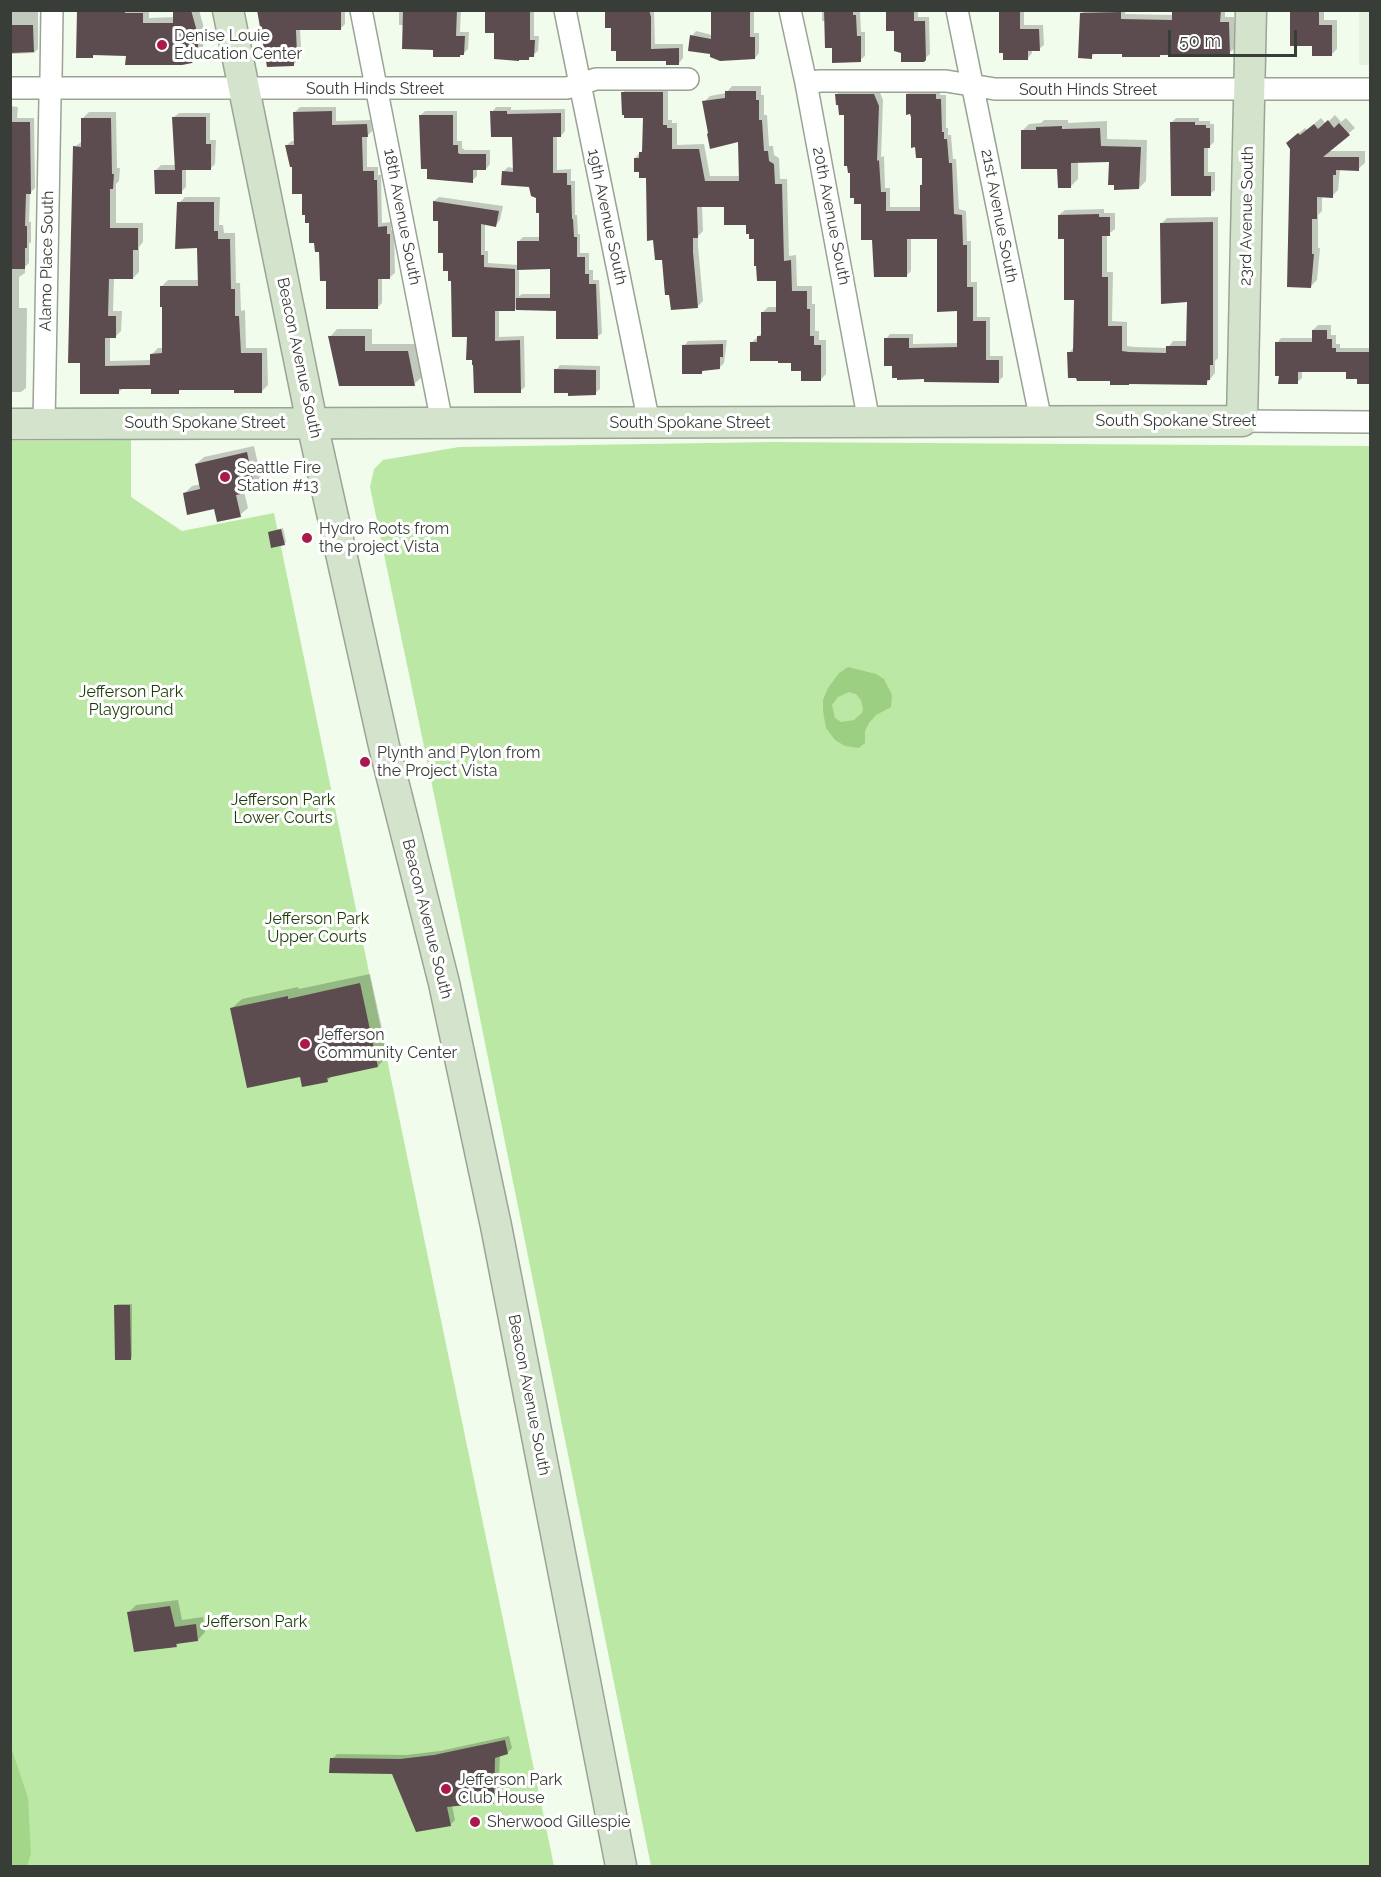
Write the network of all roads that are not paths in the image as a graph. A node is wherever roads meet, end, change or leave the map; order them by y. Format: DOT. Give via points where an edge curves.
graph roads {
  1 [pos="52,10"];
  2 [pos="228,10"];
  3 [pos="361,10"];
  4 [pos="566,10"];
  5 [pos="790,10"];
  6 [pos="957,10"];
  7 [pos="1251,10"];
  8 [pos="688,79"];
  9 [pos="806,83"];
  10 [pos="580,84"];
  11 [pos="973,86"];
  12 [pos="10,88"];
  13 [pos="50,88"];
  14 [pos="243,89"];
  15 [pos="376,89"];
  16 [pos="1250,90"];
  17 [pos="1371,90"];
  18 [pos="1242,421"];
  19 [pos="869,422"];
  20 [pos="1041,422"];
  21 [pos="1371,422"];
  22 [pos="44,423"];
  23 [pos="312,423"];
  24 [pos="442,423"];
  25 [pos="649,423"];
  26 [pos="10,424"];
  27 [pos="621,1866"];
  1 -- 13 [label="street, Alamo Place South"];
  2 -- 14 [label="main road, Beacon Avenue South"];
  3 -- 15 [label="street, 18th Avenue South"];
  4 -- 10 [label="street, 19th Avenue South"];
  5 -- 9 [label="street, 20th Avenue South"];
  6 -- 11 [label="street, 21st Avenue South"];
  7 -- 16 [label="main road, 23rd Avenue South"];
  8 -- 10 [label="street, South Hinds Street" via="596,79"];
  9 -- 11 [label="street, South Hinds Street" via="946,81"];
  9 -- 19 [label="street, 20th Avenue South"];
  10 -- 15 [label="street, South Hinds Street" via="567,88"];
  10 -- 25 [label="street, 19th Avenue South"];
  11 -- 16 [label="street, South Hinds Street"];
  11 -- 20 [label="street, 21st Avenue South"];
  12 -- 13 [label="street, South Hinds Street"];
  13 -- 14 [label="street, South Hinds Street"];
  13 -- 22 [label="street, Alamo Place South"];
  14 -- 15 [label="street, South Hinds Street"];
  14 -- 23 [label="main road, Beacon Avenue South"];
  15 -- 24 [label="street, 18th Avenue South"];
  16 -- 17 [label="street, South Hinds Street"];
  16 -- 18 [label="main road, 23rd Avenue South"];
  18 -- 20 [label="main road, South Spokane Street"];
  18 -- 21 [label="street, South Spokane Street"];
  19 -- 20 [label="main road, South Spokane Street"];
  19 -- 25 [label="main road, South Spokane Street"];
  22 -- 23 [label="main road, South Spokane Street"];
  22 -- 26 [label="main road, South Spokane Street"];
  23 -- 24 [label="main road, South Spokane Street"];
  23 -- 27 [label="main road, Beacon Avenue South" via="384,746 444,983 494,1215"];
  24 -- 25 [label="main road, South Spokane Street"];
}
